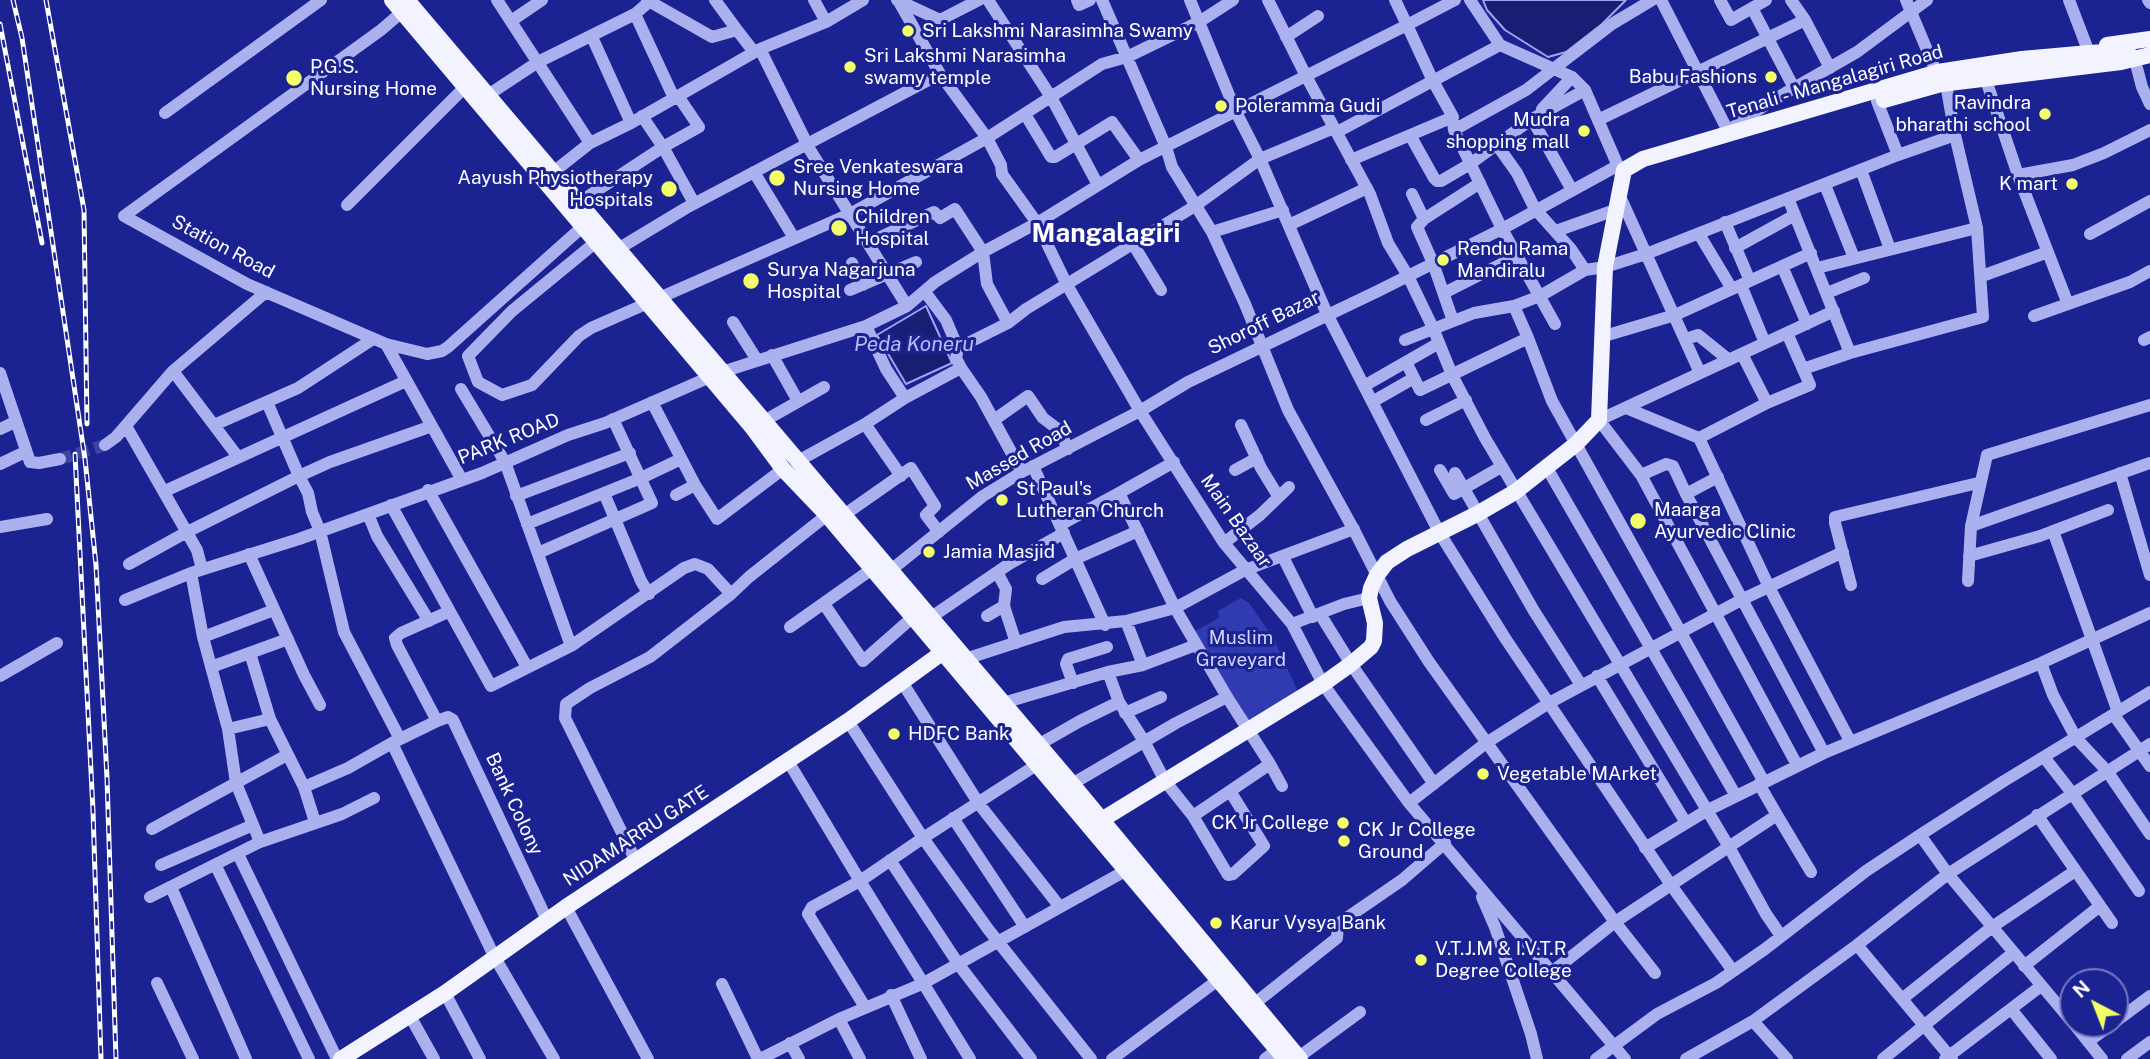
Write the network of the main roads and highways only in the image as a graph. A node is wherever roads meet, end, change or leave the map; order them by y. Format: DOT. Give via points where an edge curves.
graph roads {
  1 [pos="403,3"];
  2 [pos="2150,39"];
  3 [pos="2083,56"];
  4 [pos="2143,60"];
  5 [pos="1942,80"];
  6 [pos="1625,168"];
  7 [pos="548,176"];
  8 [pos="587,222"];
  9 [pos="653,300"];
  10 [pos="716,374"];
  11 [pos="953,655"];
  12 [pos="1096,823"];
  13 [pos="1287,1057"];
  14 [pos="339,1059"];
  1 -- 7 [label="main road" via="488,95"];
  1 -- 7 [label="main road" via="464,88"];
  2 -- 3 [label="main road"];
  3 -- 4 [label="main road" via="2103,71"];
  3 -- 5 [label="main road, Tenali - Mangalagiri Road" via="1985,77"];
  3 -- 5 [label="main road, Tenali - Mangalagiri Road" via="2022,59"];
  5 -- 6 [label="main road, Tenali - Mangalagiri Road" via="1877,102"];
  5 -- 6 [label="main road, Tenali - Mangalagiri Road" via="1724,133"];
  6 -- 12 [label="main road" via="1605,267 1599,420 1515,492 1387,562 1371,588 1374,641 1351,664"];
  7 -- 8 [label="main road"];
  7 -- 8 [label="main road" via="578,203"];
  8 -- 9 [label="main road" via="618,249"];
  8 -- 9 [label="main road" via="596,242"];
  9 -- 10 [label="main road"];
  10 -- 11 [label="main road" via="764,421 891,570"];
  10 -- 11 [label="main road" via="783,468 913,617"];
  11 -- 12 [label="main road" via="1038,764"];
  11 -- 12 [label="main road" via="1003,703 1072,784"];
  11 -- 14 [label="main road, NIDAMARRU GATE" via="902,682 445,993"];
  12 -- 13 [label="main road" via="1254,1004"];
  12 -- 13 [label="main road" via="1125,871"];
}
